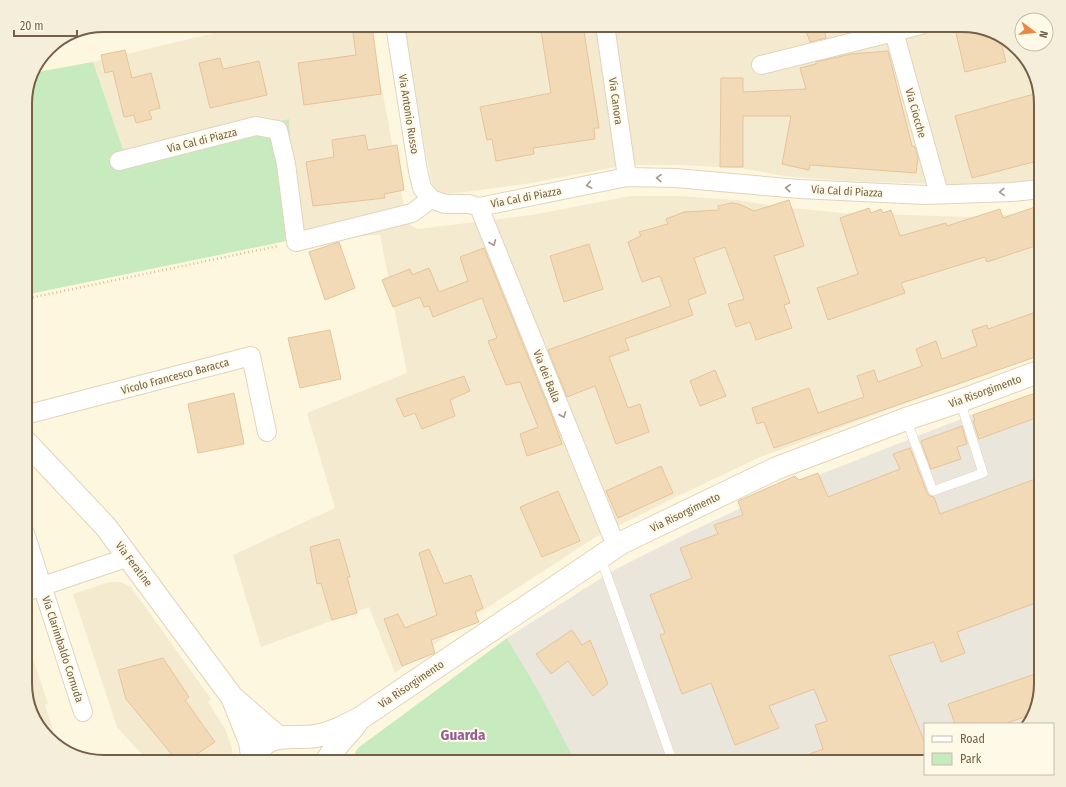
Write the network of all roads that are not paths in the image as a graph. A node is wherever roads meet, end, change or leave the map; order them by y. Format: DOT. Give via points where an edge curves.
graph roads {
  1 [pos="396,32"];
  2 [pos="606,32"];
  3 [pos="894,32"];
  4 [pos="761,65"];
  5 [pos="119,161"];
  6 [pos="627,177"];
  7 [pos="1034,190"];
  8 [pos="939,194"];
  9 [pos="431,199"];
  10 [pos="479,207"];
  11 [pos="1034,374"];
  12 [pos="960,401"];
  13 [pos="32,414"];
  14 [pos="906,418"];
  15 [pos="267,432"];
  16 [pos="32,448"];
  17 [pos="607,551"];
  18 [pos="32,555"];
  19 [pos="129,557"];
  20 [pos="42,586"];
  21 [pos="32,590"];
  22 [pos="232,697"];
  23 [pos="83,712"];
  24 [pos="362,717"];
  25 [pos="287,737"];
  26 [pos="252,755"];
  27 [pos="256,755"];
  28 [pos="316,755"];
  29 [pos="330,755"];
  30 [pos="670,755"];
  1 -- 9 [label="street, Via Antonio Russo" via="418,171 422,188"];
  2 -- 6 [label="street, Via Canora"];
  3 -- 4 [label="street"];
  3 -- 8 [label="street, Via Ciocche"];
  5 -- 9 [label="street, Via Cal di Piazza" via="256,126 278,130 286,164 296,242 412,214"];
  8 -- 6 [label="street, Via Cal di Piazza, one-way" via="798,189 676,178"];
  6 -- 10 [label="street, Via Cal di Piazza, one-way"];
  7 -- 8 [label="street, Via Cal di Piazza, one-way"];
  9 -- 10 [label="street, Via Cal di Piazza" via="446,204 469,204"];
  10 -- 17 [label="street, Via dei Balla, one-way"];
  11 -- 12 [label="street, Via Risorgimento"];
  12 -- 14 [label="street, Via Risorgimento"];
  12 -- 14 [label="lane" via="983,473 933,491"];
  13 -- 15 [label="street, Vicolo Francesco Baracca" via="251,356"];
  14 -- 17 [label="street, Via Risorgimento" via="777,468"];
  16 -- 19 [label="street, Via Feratine" via="106,527"];
  17 -- 24 [label="street, Via Risorgimento"];
  17 -- 30 [label="lane" via="604,567"];
  18 -- 20 [label="street, Via Clarimbaldo Cornuda"];
  19 -- 20 [label="street, Via Clarimbaldo Cornuda"];
  19 -- 22 [label="street, Via Feratine"];
  20 -- 21 [label="street, Via Clarimbaldo Cornuda"];
  20 -- 23 [label="street, Via Clarimbaldo Cornuda"];
  22 -- 25 [label="street, Via Feratine"];
  22 -- 26 [label="street, Via Feratine" via="250,742"];
  24 -- 25 [label="street, Via Risorgimento" via="328,733"];
  24 -- 29 [label="street, Via Risorgimento"];
  25 -- 27 [label="street, Via Risorgimento" via="267,742"];
  25 -- 28 [label="street" via="307,743"];
}
